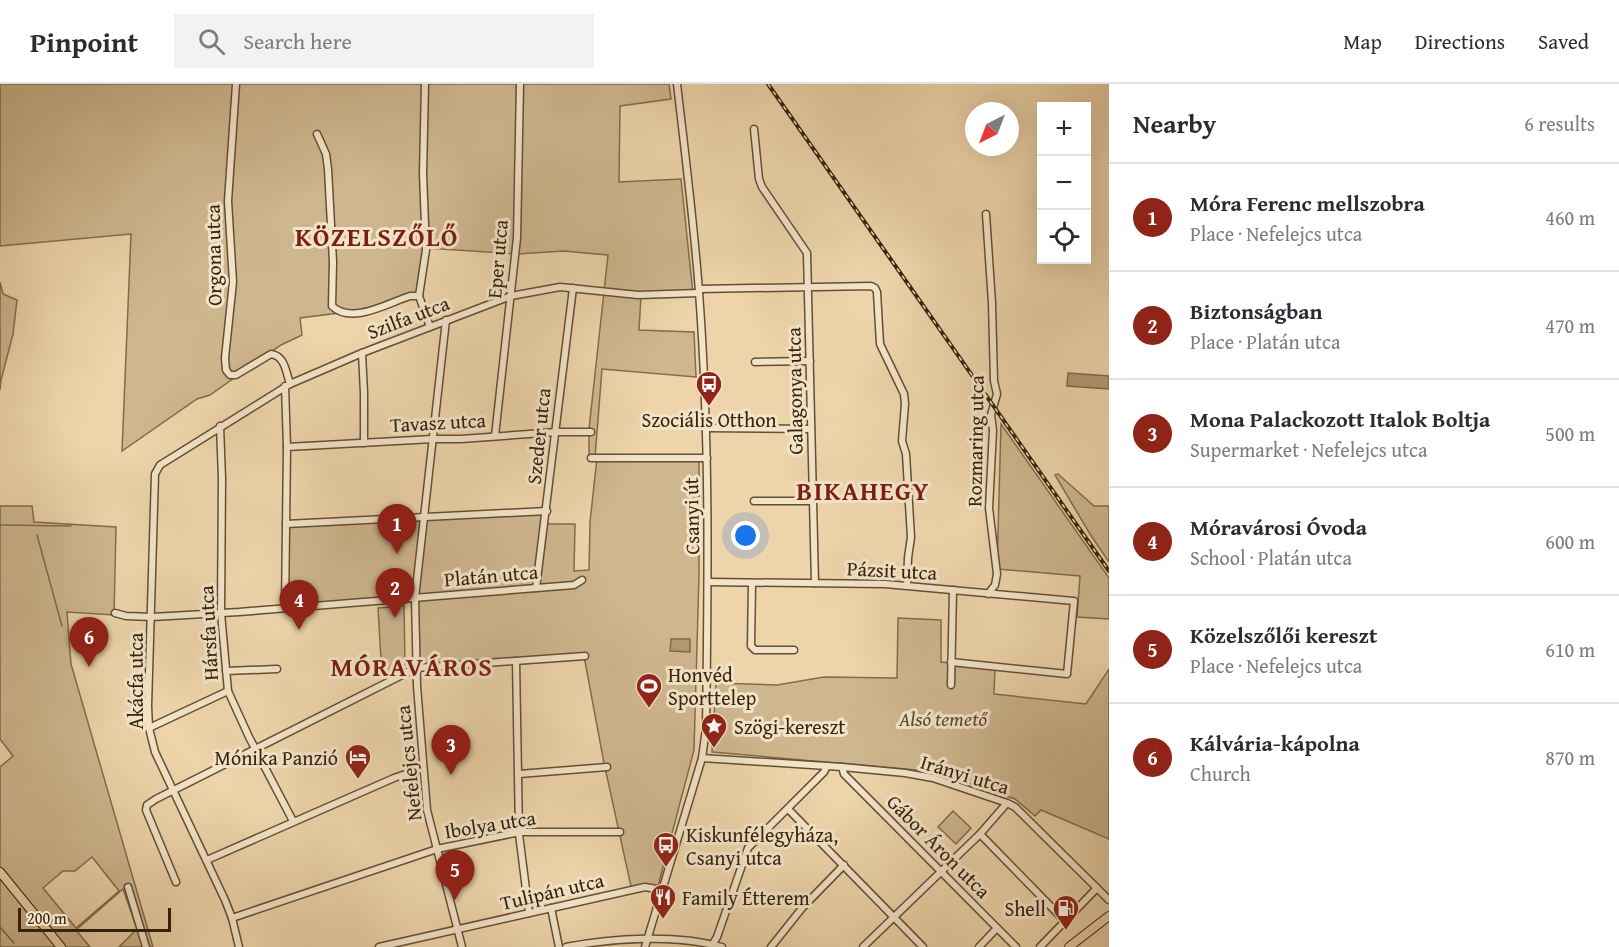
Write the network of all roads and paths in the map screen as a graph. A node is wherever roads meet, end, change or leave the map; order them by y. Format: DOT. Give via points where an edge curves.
graph roads {
  1 [pos="236,84"];
  2 [pos="425,84"];
  3 [pos="520,84"];
  4 [pos="677,84"];
  5 [pos="754,129"];
  6 [pos="317,134"];
  7 [pos="986,214"];
  8 [pos="808,287"];
  9 [pos="573,288"];
  10 [pos="699,291"];
  11 [pos="419,296"];
  12 [pos="511,296"];
  13 [pos="446,320"];
  14 [pos="430,327"];
  15 [pos="362,353"];
  16 [pos="810,361"];
  17 [pos="755,362"];
  18 [pos="287,385"];
  19 [pos="220,426"];
  20 [pos="706,428"];
  21 [pos="811,429"];
  22 [pos="556,432"];
  23 [pos="591,432"];
  24 [pos="495,436"];
  25 [pos="433,439"];
  26 [pos="364,442"];
  27 [pos="287,447"];
  28 [pos="591,458"];
  29 [pos="707,458"];
  30 [pos="156,469"];
  31 [pos="754,501"];
  32 [pos="813,501"];
  33 [pos="547,511"];
  34 [pos="424,517"];
  35 [pos="286,524"];
  36 [pos="582,580"];
  37 [pos="708,582"];
  38 [pos="815,583"];
  39 [pos="752,584"];
  40 [pos="907,585"];
  41 [pos="536,588"];
  42 [pos="953,590"];
  43 [pos="988,594"];
  44 [pos="415,598"];
  45 [pos="285,608"];
  46 [pos="115,613"];
  47 [pos="221,613"];
  48 [pos="152,617"];
  49 [pos="794,650"];
  50 [pos="585,656"];
  51 [pos="516,661"];
  52 [pos="951,662"];
  53 [pos="416,668"];
  54 [pos="277,669"];
  55 [pos="226,671"];
  56 [pos="951,685"];
  57 [pos="228,691"];
  58 [pos="149,728"];
  59 [pos="256,748"];
  60 [pos="702,758"];
  61 [pos="827,766"];
  62 [pos="607,767"];
  63 [pos="842,767"];
  64 [pos="423,768"];
  65 [pos="519,774"];
  66 [pos="174,790"];
  67 [pos="1008,802"];
  68 [pos="788,809"];
  69 [pos="293,822"];
  70 [pos="519,832"];
  71 [pos="620,832"];
  72 [pos="980,834"];
  73 [pos="437,849"];
  74 [pos="207,860"];
  75 [pos="844,865"];
  76 [pos="0,872"];
  77 [pos="940,872"];
  78 [pos="176,882"];
  79 [pos="128,887"];
  80 [pos="1097,888"];
  81 [pos="662,890"];
  82 [pos="1109,900"];
  83 [pos="551,908"];
  84 [pos="529,913"];
  85 [pos="1109,916"];
  86 [pos="894,917"];
  87 [pos="232,918"];
  88 [pos="1065,921"];
  89 [pos="458,928"];
  90 [pos="997,928"];
  91 [pos="592,944"];
  92 [pos="646,944"];
  93 [pos="678,944"];
  94 [pos="712,946"];
  95 [pos="61,947"];
  96 [pos="146,947"];
  97 [pos="239,947"];
  98 [pos="380,947"];
  99 [pos="462,947"];
  100 [pos="559,947"];
  101 [pos="566,947"];
  102 [pos="722,947"];
  103 [pos="771,947"];
  104 [pos="863,947"];
  105 [pos="923,947"];
  106 [pos="979,947"];
  107 [pos="1016,947"];
  108 [pos="1040,947"];
  109 [pos="1069,947"];
  1 -- 18 [label="street, Orgona utca" via="228,201 234,282 226,370 236,375 274,354 281,358"];
  2 -- 11 [label="street" via="426,250"];
  3 -- 12 [label="street, Eper utca" via="517,238"];
  4 -- 10 [label="street, Csanyi út"];
  5 -- 8 [label="street, Galagonya utca" via="762,188 806,249"];
  6 -- 11 [label="street" via="328,169 332,306 340,311 360,312"];
  7 -- 43 [label="street, Rozmaring utca" via="997,394 990,416 993,430 989,508 997,574"];
  8 -- 10 [label="street, Szilfa utca"];
  8 -- 16 [label="street, Galagonya utca"];
  8 -- 40 [label="street, Szilfa utca" via="874,286 877,292 878,334 883,353 904,393 902,441 911,537"];
  9 -- 10 [label="street, Szilfa utca" via="638,295"];
  9 -- 12 [label="street, Szilfa utca" via="541,289"];
  9 -- 22 [label="street, Szeder utca"];
  10 -- 20 [label="street, Csanyi út"];
  11 -- 14 [label="street"];
  12 -- 13 [label="street, Szilfa utca"];
  12 -- 24 [label="street, Eper utca"];
  13 -- 14 [label="street, Szilfa utca"];
  13 -- 25 [label="street, Nefelejcs utca"];
  14 -- 15 [label="street, Szilfa utca"];
  15 -- 18 [label="street, Szilfa utca"];
  15 -- 26 [label="street"];
  16 -- 17 [label="street"];
  16 -- 21 [label="street, Galagonya utca"];
  18 -- 19 [label="street, Szilfa utca"];
  18 -- 27 [label="street, Orgona utca"];
  19 -- 30 [label="street, Szilfa utca"];
  19 -- 47 [label="street, Hársfa utca"];
  20 -- 21 [label="street"];
  20 -- 29 [label="street, Csanyi út"];
  21 -- 32 [label="street, Galagonya utca"];
  22 -- 23 [label="street, Tavasz utca"];
  22 -- 24 [label="street, Tavasz utca"];
  22 -- 33 [label="street, Szeder utca"];
  24 -- 25 [label="street, Tavasz utca"];
  25 -- 26 [label="street, Tavasz utca"];
  25 -- 34 [label="street, Nefelejcs utca"];
  26 -- 27 [label="street, Tavasz utca"];
  27 -- 35 [label="street, Orgona utca"];
  28 -- 29 [label="street"];
  29 -- 37 [label="street, Csanyi út"];
  30 -- 48 [label="street, Akácfa utca"];
  31 -- 32 [label="street"];
  32 -- 38 [label="street, Galagonya utca"];
  33 -- 34 [label="street"];
  33 -- 41 [label="street, Szeder utca"];
  34 -- 35 [label="street"];
  34 -- 44 [label="street, Nefelejcs utca"];
  35 -- 45 [label="street, Orgona utca"];
  36 -- 41 [label="street, Platán utca" via="574,585"];
  37 -- 39 [label="street, Pázsit utca"];
  37 -- 60 [label="street, Csanyi út" via="706,729"];
  38 -- 39 [label="street, Pázsit utca"];
  38 -- 40 [label="street, Pázsit utca"];
  39 -- 49 [label="street" via="752,646 755,650"];
  40 -- 42 [label="street, Pázsit utca"];
  41 -- 44 [label="street, Platán utca"];
  42 -- 43 [label="street, Pázsit utca"];
  42 -- 52 [label="street"];
  43 -- 52 [label="street, Pázsit utca" via="1074,601 1067,674"];
  44 -- 45 [label="street, Platán utca"];
  44 -- 53 [label="street, Nefelejcs utca"];
  45 -- 47 [label="street, Platán utca"];
  46 -- 48 [label="street, Platán utca"];
  47 -- 48 [label="street, Platán utca"];
  47 -- 55 [label="street, Hársfa utca"];
  48 -- 58 [label="street, Akácfa utca"];
  50 -- 51 [label="street"];
  51 -- 53 [label="street"];
  51 -- 65 [label="street"];
  52 -- 56 [label="street"];
  53 -- 59 [label="street"];
  53 -- 64 [label="street, Nefelejcs utca"];
  54 -- 55 [label="street"];
  55 -- 57 [label="street, Hársfa utca"];
  57 -- 58 [label="street"];
  57 -- 59 [label="street, Hársfa utca"];
  58 -- 66 [label="street, Akácfa utca" via="155,752"];
  59 -- 66 [label="street"];
  59 -- 69 [label="street, Hársfa utca"];
  60 -- 61 [label="street, Irányi utca"];
  60 -- 81 [label="street, Csanyi út"];
  61 -- 63 [label="street, Irányi utca"];
  61 -- 68 [label="street"];
  62 -- 65 [label="street"];
  63 -- 67 [label="street, Irányi utca" via="933,778"];
  63 -- 77 [label="street, Gábor Áron utca" via="844,774"];
  64 -- 69 [label="street"];
  64 -- 73 [label="street, Nefelejcs utca" via="427,810"];
  65 -- 70 [label="street"];
  66 -- 74 [label="street, Akácfa utca"];
  66 -- 78 [label="street" via="152,801 146,810"];
  67 -- 72 [label="street"];
  67 -- 80 [label="street, Irányi utca"];
  68 -- 75 [label="street"];
  68 -- 94 [label="street" via="748,848"];
  69 -- 74 [label="street"];
  70 -- 71 [label="street, Ibolya utca"];
  70 -- 73 [label="street, Ibolya utca"];
  70 -- 84 [label="street"];
  72 -- 77 [label="street"];
  72 -- 88 [label="street"];
  73 -- 87 [label="street, Ibolya utca"];
  73 -- 89 [label="street, Nefelejcs utca"];
  74 -- 87 [label="street, Akácfa utca"];
  75 -- 86 [label="street"];
  75 -- 103 [label="street"];
  76 -- 95 [label="main road"];
  77 -- 86 [label="street"];
  77 -- 90 [label="street, Gábor Áron utca"];
  79 -- 96 [label="street"];
  80 -- 82 [label="street, Irányi utca"];
  80 -- 88 [label="street"];
  81 -- 83 [label="street, Tulipán utca" via="641,888"];
  81 -- 92 [label="street, Csanyi út"];
  83 -- 84 [label="street, Tulipán utca"];
  83 -- 100 [label="street"];
  84 -- 89 [label="street, Tulipán utca"];
  85 -- 109 [label="main road"];
  86 -- 104 [label="street"];
  86 -- 105 [label="street"];
  87 -- 97 [label="street, Akácfa utca"];
  88 -- 108 [label="street"];
  89 -- 98 [label="street, Tulipán utca"];
  89 -- 99 [label="street, Nefelejcs utca"];
  90 -- 106 [label="street"];
  90 -- 107 [label="street, Gábor Áron utca"];
  91 -- 92 [label="street"];
  91 -- 101 [label="street"];
  92 -- 93 [label="street"];
  93 -- 94 [label="street"];
  94 -- 102 [label="street"];
}
